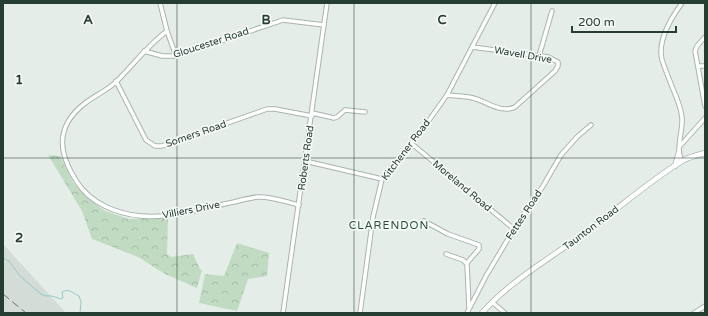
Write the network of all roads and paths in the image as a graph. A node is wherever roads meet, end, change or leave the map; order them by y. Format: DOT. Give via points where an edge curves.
graph roads {
  1 [pos="160,3"];
  2 [pos="328,3"];
  3 [pos="495,3"];
  4 [pos="682,3"];
  5 [pos="552,11"];
  6 [pos="324,26"];
  7 [pos="167,31"];
  8 [pos="705,37"];
  9 [pos="472,47"];
  10 [pos="144,51"];
  11 [pos="176,56"];
  12 [pos="539,56"];
  13 [pos="698,66"];
  14 [pos="705,66"];
  15 [pos="116,82"];
  16 [pos="447,95"];
  17 [pos="705,106"];
  18 [pos="365,112"];
  19 [pos="312,115"];
  20 [pos="705,118"];
  21 [pos="591,125"];
  22 [pos="411,143"];
  23 [pos="679,150"];
  24 [pos="705,153"];
  25 [pos="305,161"];
  26 [pos="682,161"];
  27 [pos="675,166"];
  28 [pos="382,179"];
  29 [pos="299,205"];
  30 [pos="424,221"];
  31 [pos="514,229"];
  32 [pos="446,254"];
  33 [pos="467,263"];
  34 [pos="492,302"];
  35 [pos="705,306"];
  36 [pos="468,311"];
  37 [pos="283,313"];
  38 [pos="360,313"];
  39 [pos="482,313"];
  40 [pos="505,313"];
  41 [pos="694,313"];
  1 -- 7 [label="street"];
  2 -- 6 [label="street, Roberts Road"];
  3 -- 9 [label="street, Kitchener Road"];
  4 -- 23 [label="street" via="667,29 661,48 662,61 680,110 682,126"];
  5 -- 12 [label="street"];
  6 -- 11 [label="street, Gloucester Road" via="283,20"];
  6 -- 19 [label="street, Roberts Road"];
  7 -- 10 [label="street, Villiers Drive"];
  7 -- 11 [label="street"];
  8 -- 13 [label="street" via="696,49"];
  9 -- 12 [label="street, Wavell Drive"];
  9 -- 16 [label="street, Kitchener Road"];
  10 -- 11 [label="street, Gloucester Road" via="162,56"];
  10 -- 15 [label="street, Villiers Drive"];
  12 -- 16 [label="street, Wavell Drive" via="556,60 558,69 510,110 473,98"];
  13 -- 14 [label="street"];
  13 -- 17 [label="street"];
  15 -- 19 [label="street, Somers Road" via="146,140 155,146 162,146 267,109"];
  15 -- 29 [label="street, Villiers Drive" via="72,115 63,138 62,151 71,173 92,199 125,214 142,216 179,214 258,197"];
  16 -- 22 [label="street, Kitchener Road"];
  18 -- 19 [label="street" via="345,110 334,118"];
  19 -- 25 [label="street, Roberts Road"];
  20 -- 23 [label="street"];
  21 -- 31 [label="street, Fettes Road" via="561,155"];
  22 -- 28 [label="street, Kitchener Road"];
  22 -- 31 [label="street, Moreland Road"];
  23 -- 26 [label="street"];
  23 -- 27 [label="street"];
  24 -- 26 [label="street, Taunton Road"];
  25 -- 28 [label="street"];
  25 -- 29 [label="street, Roberts Road"];
  26 -- 27 [label="street, Taunton Road"];
  27 -- 34 [label="street, Taunton Road" via="529,272"];
  28 -- 38 [label="street, Kitchener Road" via="373,217"];
  29 -- 37 [label="street, Roberts Road"];
  30 -- 33 [label="street" via="454,237 478,245 479,249"];
  31 -- 36 [label="street, Fettes Road"];
  32 -- 33 [label="street"];
  33 -- 36 [label="street"];
  34 -- 39 [label="street, Taunton Road"];
  34 -- 40 [label="street"];
  35 -- 41 [label="street"];
}
